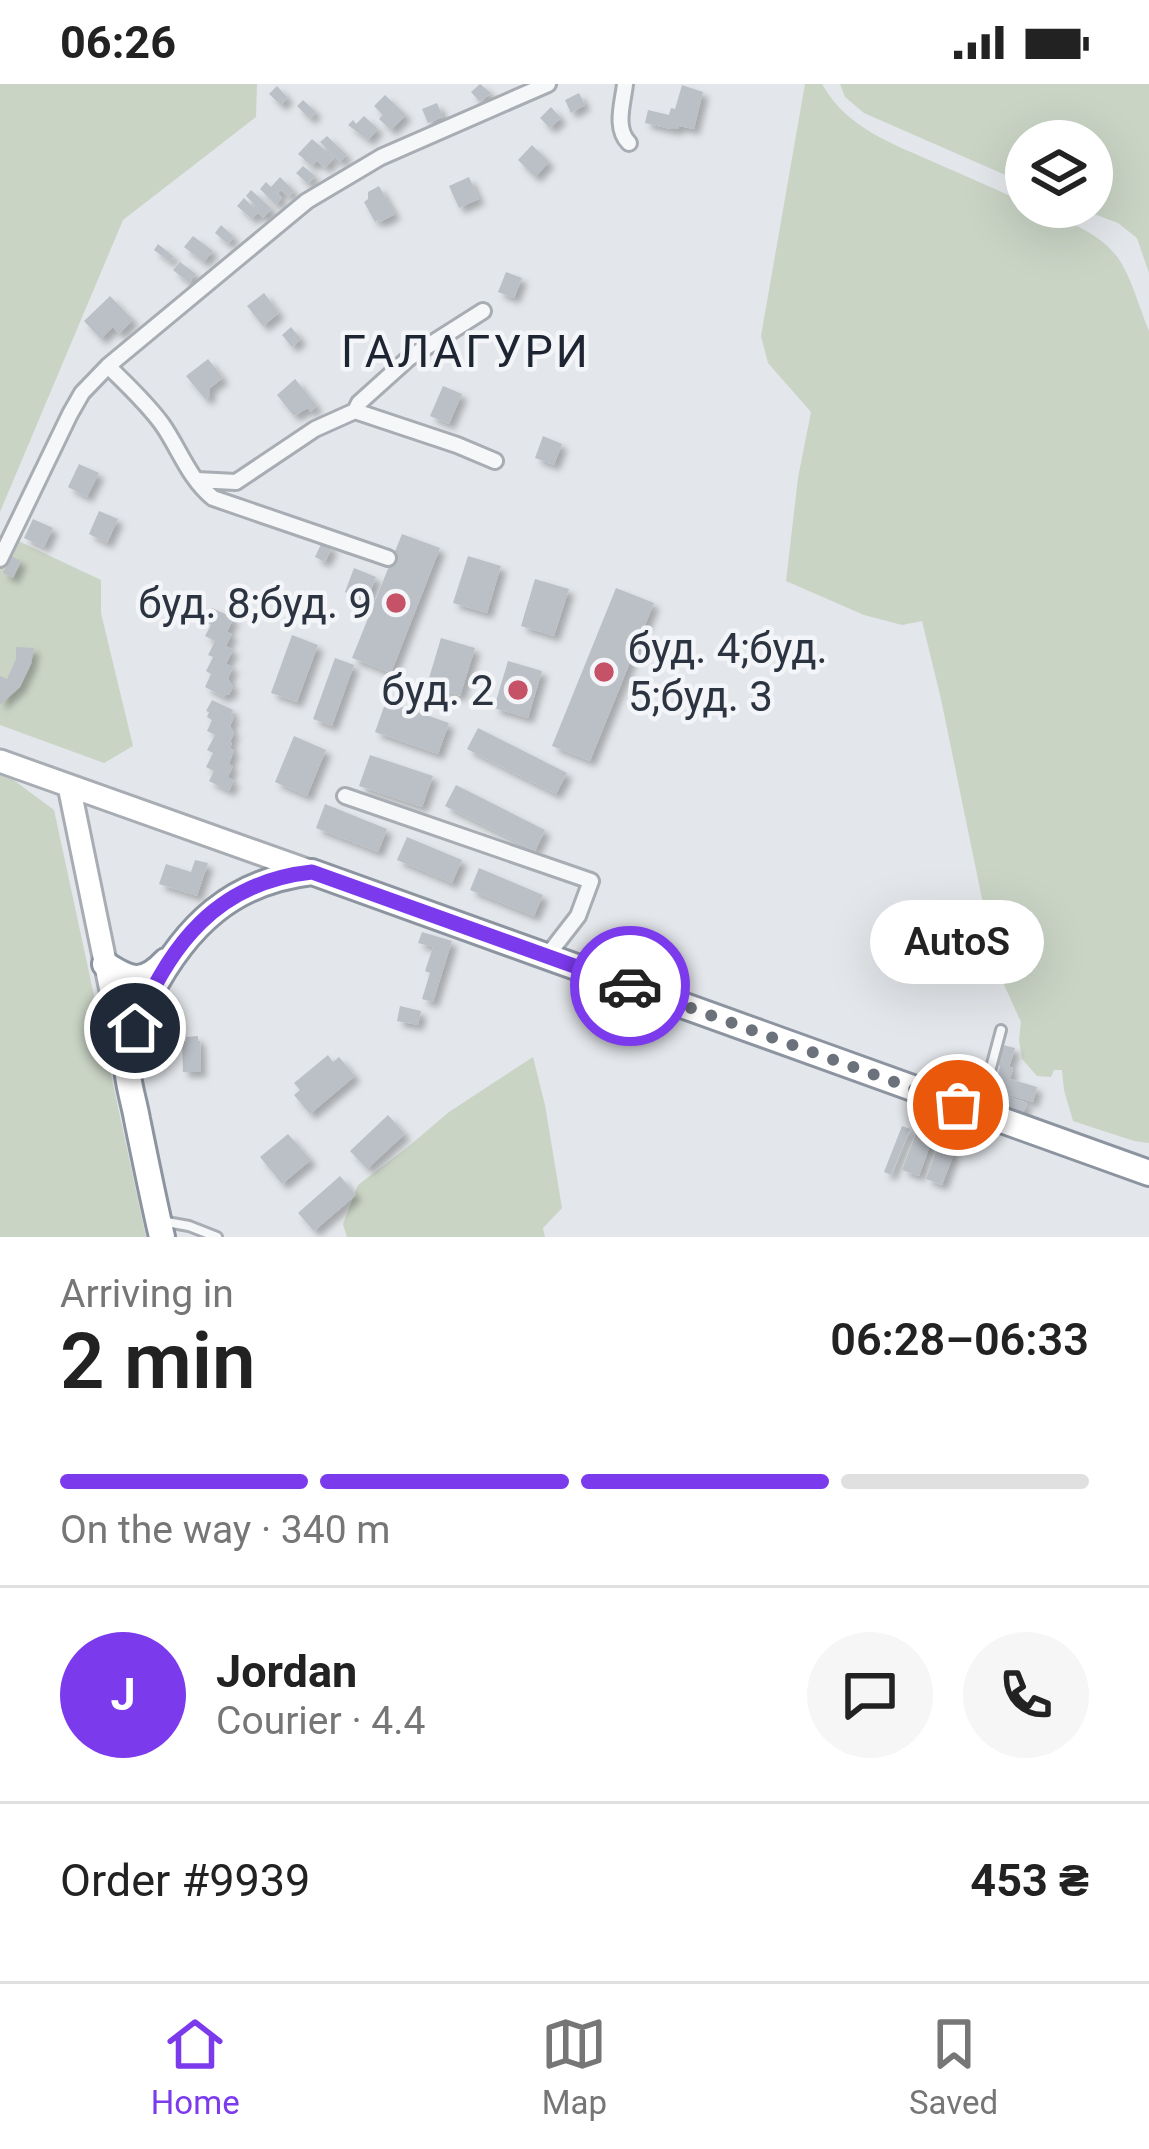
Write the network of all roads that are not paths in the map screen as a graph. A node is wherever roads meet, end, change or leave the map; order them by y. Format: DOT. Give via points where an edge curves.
graph roads {
  1 [pos="548,84"];
  2 [pos="625,84"];
  3 [pos="629,143"];
  4 [pos="483,311"];
  5 [pos="108,366"];
  6 [pos="355,411"];
  7 [pos="495,461"];
  8 [pos="197,480"];
  9 [pos="388,558"];
  10 [pos="0,560"];
  11 [pos="0,761"];
  12 [pos="69,786"];
  13 [pos="345,796"];
  14 [pos="312,872"];
  15 [pos="172,955"];
  16 [pos="548,956"];
  17 [pos="105,964"];
  18 [pos="1001,1030"];
  19 [pos="127,1065"];
  20 [pos="979,1112"];
  21 [pos="1149,1173"];
  22 [pos="160,1229"];
  23 [pos="217,1237"];
  1 -- 5 [label="street" via="381,158 307,201"];
  2 -- 3 [label="street" via="620,129"];
  4 -- 6 [label="street" via="409,358"];
  5 -- 8 [label="street" via="160,421"];
  5 -- 10 [label="street" via="82,393"];
  6 -- 7 [label="street"];
  6 -- 8 [label="street" via="236,482"];
  8 -- 9 [label="street" via="213,498"];
  11 -- 12 [label="main road"];
  12 -- 14 [label="main road"];
  12 -- 17 [label="main road"];
  13 -- 16 [label="street" via="591,880 578,916"];
  14 -- 15 [label="highway" via="238,894"];
  14 -- 16 [label="highway"];
  15 -- 17 [label="highway" via="139,978"];
  15 -- 19 [label="highway" via="140,1015"];
  16 -- 20 [label="highway"];
  17 -- 19 [label="main road"];
  18 -- 20 [label="lane"];
  19 -- 22 [label="highway"];
  20 -- 21 [label="highway"];
  22 -- 23 [label="lane" via="189,1226"];
}
